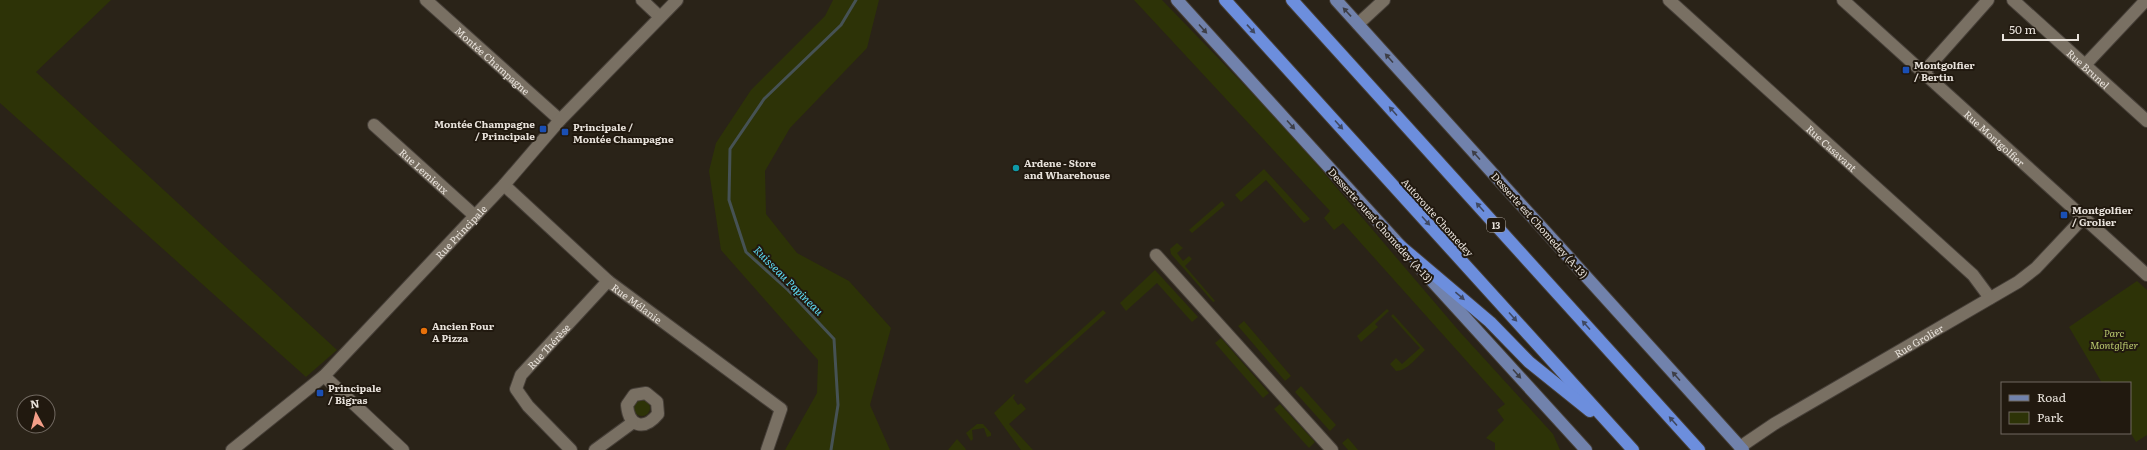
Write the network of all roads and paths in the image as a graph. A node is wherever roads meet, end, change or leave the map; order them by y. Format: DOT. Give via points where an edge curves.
graph roads {
  1 [pos="426,0"];
  2 [pos="642,0"];
  3 [pos="677,0"];
  4 [pos="1177,0"];
  5 [pos="1225,0"];
  6 [pos="1292,0"];
  7 [pos="1336,0"];
  8 [pos="1384,0"];
  9 [pos="1669,0"];
  10 [pos="1843,0"];
  11 [pos="1988,0"];
  12 [pos="2013,0"];
  13 [pos="2146,0"];
  14 [pos="660,17"];
  15 [pos="1358,24"];
  16 [pos="2086,65"];
  17 [pos="1923,73"];
  18 [pos="560,120"];
  19 [pos="2147,121"];
  20 [pos="374,125"];
  21 [pos="504,185"];
  22 [pos="475,216"];
  23 [pos="2083,218"];
  24 [pos="1398,244"];
  25 [pos="1156,255"];
  26 [pos="2147,275"];
  27 [pos="608,281"];
  28 [pos="1990,298"];
  29 [pos="324,376"];
  30 [pos="632,423"];
  31 [pos="1618,434"];
  32 [pos="1742,448"];
  33 [pos="232,450"];
  34 [pos="404,450"];
  35 [pos="571,450"];
  36 [pos="595,450"];
  37 [pos="767,450"];
  38 [pos="1332,450"];
  39 [pos="1586,450"];
  40 [pos="1633,450"];
  41 [pos="1699,450"];
  1 -- 18 [label="street, Montée Champagne"];
  2 -- 14 [label="street"];
  3 -- 14 [label="street, Rue Principale"];
  4 -- 24 [label="main road, Desserte ouest Chomedey (A-13), one-way"];
  5 -- 31 [label="highway, Autoroute Chomedey, one-way"];
  41 -- 6 [label="highway, 13, one-way"];
  15 -- 7 [label="main road, Desserte est Chomedey (A-13), one-way"];
  8 -- 15 [label="street"];
  9 -- 28 [label="street, Rue Casavant" via="1973,275"];
  10 -- 17 [label="street, Rue Montgolfier"];
  11 -- 17 [label="street"];
  12 -- 16 [label="street, Rue Brunel"];
  13 -- 16 [label="street"];
  14 -- 18 [label="street, Rue Principale"];
  32 -- 15 [label="main road, Desserte est Chomedey (A-13), one-way"];
  16 -- 19 [label="street, Rue Brunel"];
  17 -- 23 [label="street, Rue Montgolfier"];
  18 -- 21 [label="street, Rue Principale"];
  20 -- 22 [label="street, Rue Lemieux"];
  21 -- 22 [label="street, Rue Principale"];
  21 -- 27 [label="street, Rue Mélanie"];
  22 -- 29 [label="street, Rue Principale"];
  23 -- 26 [label="street, Rue Montgolfier"];
  23 -- 28 [label="street, Rue Grolier" via="2028,275"];
  24 -- 31 [label="highway, one-way" via="1490,322 1529,362"];
  24 -- 39 [label="main road, Desserte ouest Chomedey (A-13), one-way"];
  25 -- 38 [label="street"];
  27 -- 35 [label="street, Rue Thérèse" via="521,375 516,389 528,406"];
  27 -- 37 [label="street, Rue Mélanie" via="780,409"];
  28 -- 32 [label="street, Rue Grolier" via="1774,424"];
  29 -- 33 [label="street, Rue Principale"];
  29 -- 34 [label="street"];
  30 -- 36 [label="street"];
  31 -- 40 [label="highway, Autoroute Chomedey"];
}
